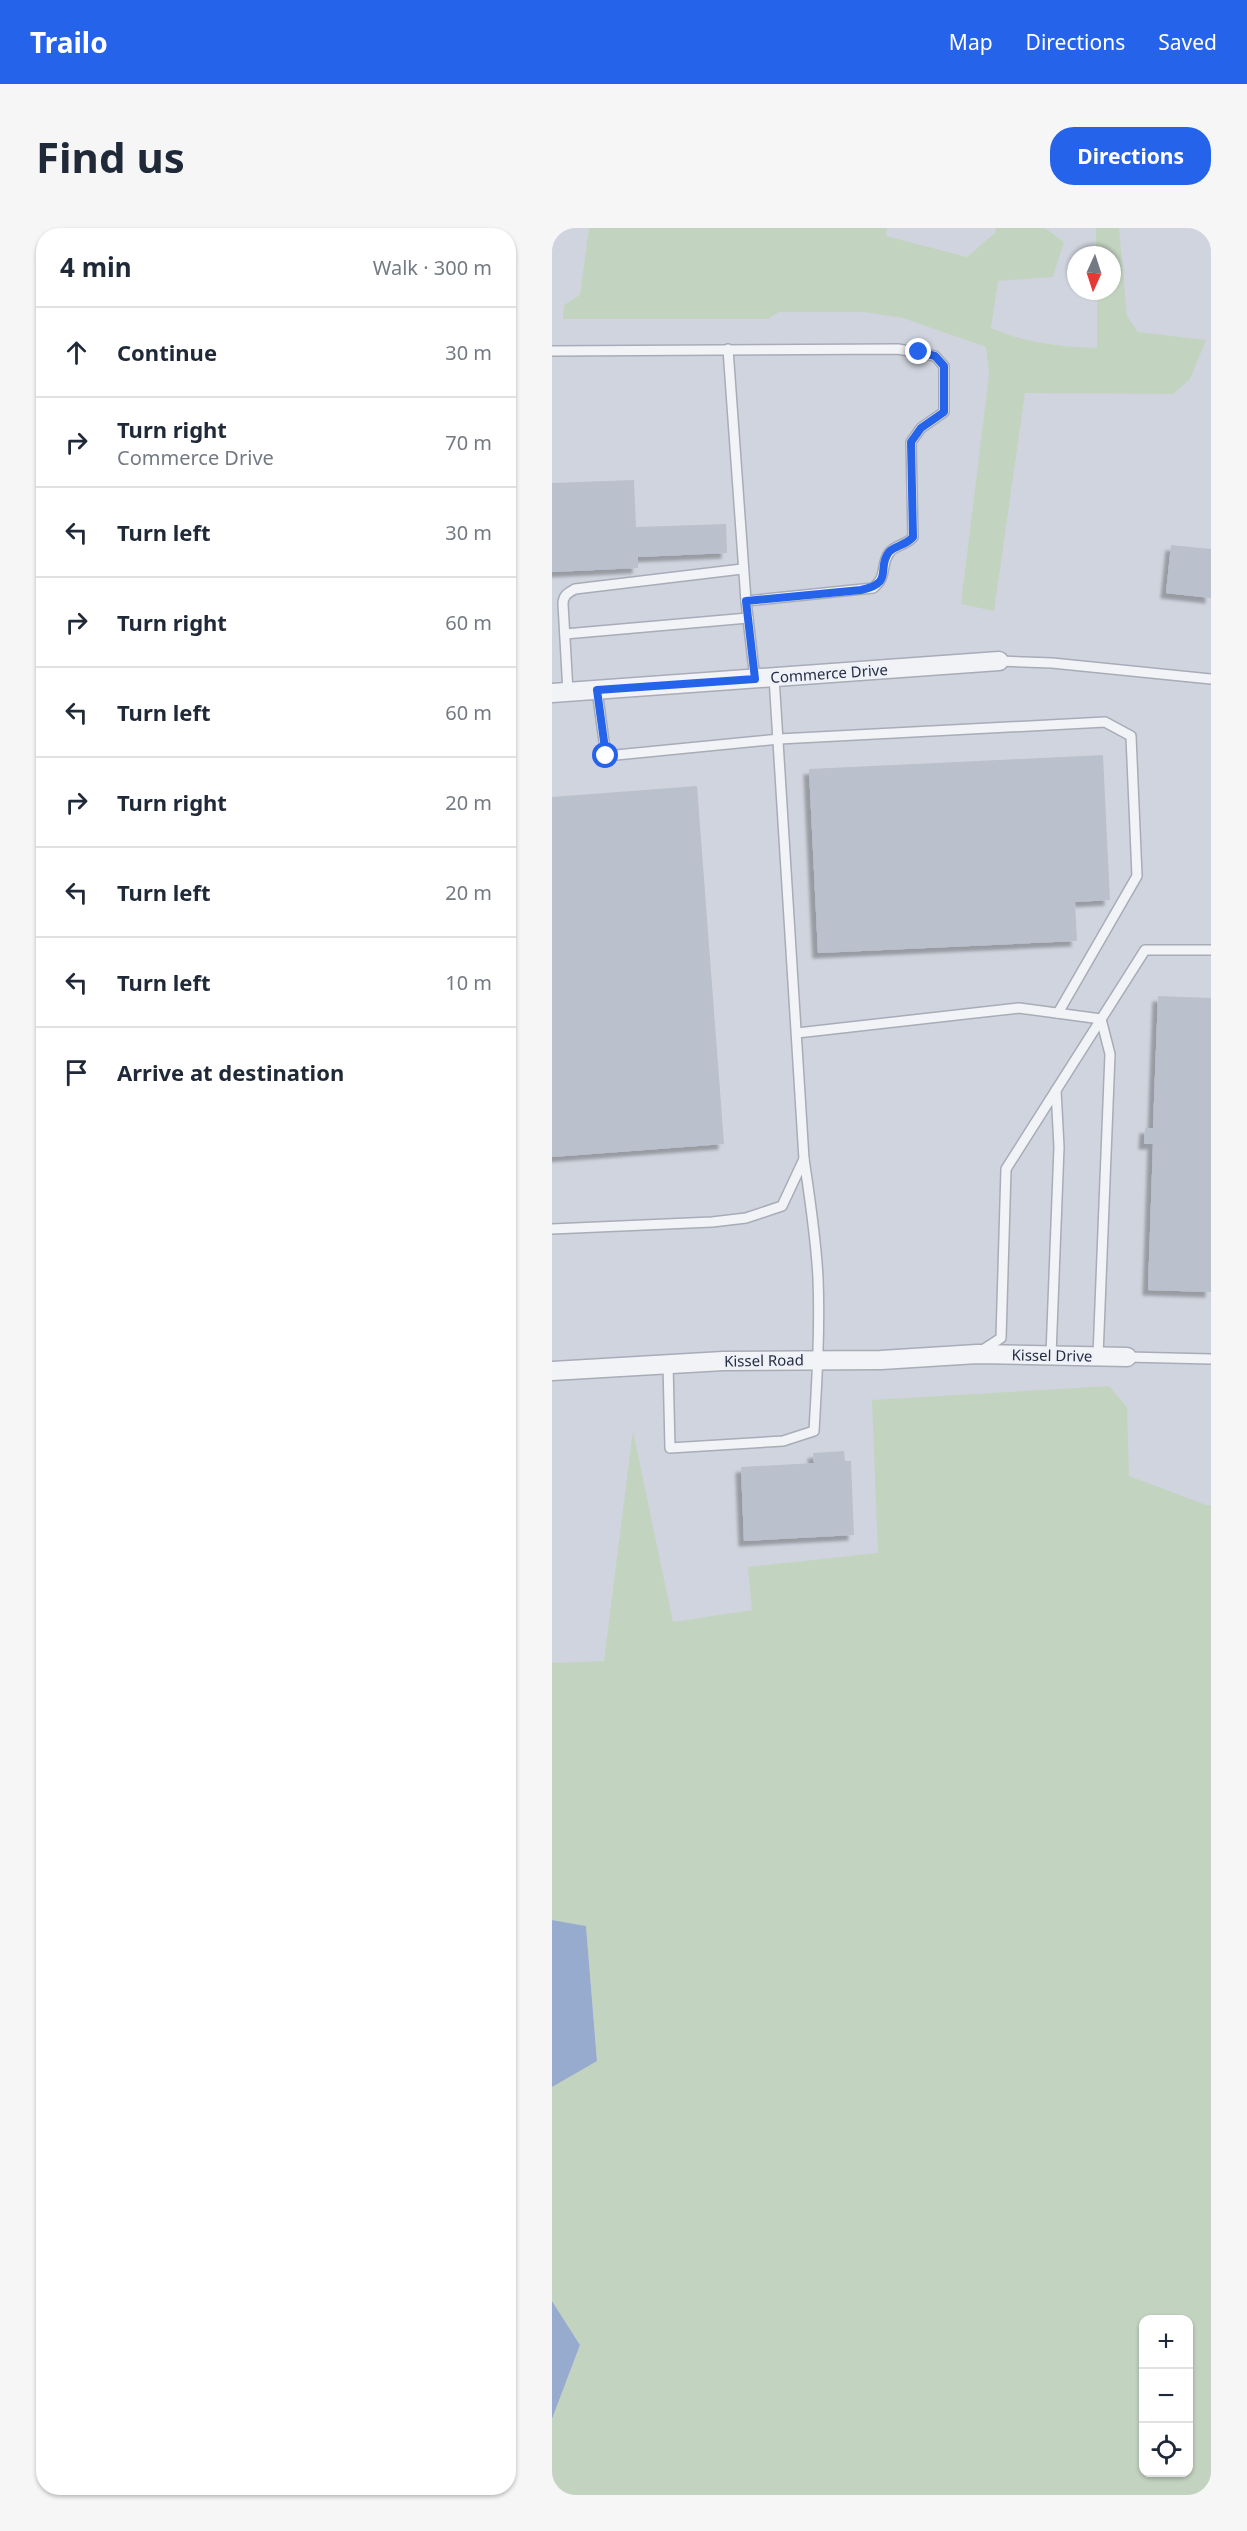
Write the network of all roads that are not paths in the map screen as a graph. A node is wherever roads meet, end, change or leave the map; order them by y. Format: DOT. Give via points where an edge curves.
graph roads {
  1 [pos="728,349"];
  2 [pos="552,351"];
  3 [pos="742,569"];
  4 [pos="746,601"];
  5 [pos="748,618"];
  6 [pos="565,634"];
  7 [pos="999,661"];
  8 [pos="774,677"];
  9 [pos="755,679"];
  10 [pos="1211,679"];
  11 [pos="597,690"];
  12 [pos="560,692"];
  13 [pos="779,739"];
  14 [pos="1211,950"];
  15 [pos="1058,1013"];
  16 [pos="1101,1019"];
  17 [pos="797,1033"];
  18 [pos="1056,1090"];
  19 [pos="804,1159"];
  20 [pos="552,1229"];
  21 [pos="977,1354"];
  22 [pos="1051,1355"];
  23 [pos="1098,1356"];
  24 [pos="1127,1357"];
  25 [pos="818,1359"];
  26 [pos="1211,1359"];
  27 [pos="668,1364"];
  28 [pos="552,1371"];
  1 -- 2 [label="lane"];
  1 -- 3 [label="lane"];
  1 -- 4 [label="lane" via="898,350 935,356 944,366 944,412 921,428 911,442 913,537 907,544 891,549 880,582 861,590"];
  3 -- 4 [label="lane"];
  3 -- 6 [label="lane" via="575,589 563,598"];
  4 -- 5 [label="lane"];
  5 -- 6 [label="lane"];
  5 -- 9 [label="lane"];
  6 -- 12 [label="lane"];
  7 -- 8 [label="street, Commerce Drive"];
  7 -- 10 [label="lane"];
  8 -- 9 [label="street, Commerce Drive"];
  8 -- 13 [label="lane"];
  9 -- 11 [label="street, Commerce Drive"];
  11 -- 12 [label="street, Commerce Drive"];
  11 -- 13 [label="lane" via="606,756"];
  13 -- 15 [label="lane" via="1105,722 1131,736 1137,876"];
  13 -- 17 [label="lane"];
  14 -- 16 [label="lane" via="1145,950"];
  15 -- 16 [label="lane"];
  15 -- 17 [label="lane" via="1019,1008"];
  16 -- 18 [label="lane"];
  16 -- 23 [label="lane" via="1110,1054"];
  17 -- 19 [label="lane"];
  18 -- 21 [label="lane" via="1006,1168 1001,1338"];
  18 -- 22 [label="lane" via="1059,1147"];
  19 -- 20 [label="lane" via="782,1206 746,1218"];
  19 -- 25 [label="lane" via="814,1221"];
  21 -- 22 [label="street, Kissel Drive"];
  21 -- 25 [label="street, Kissel Road"];
  22 -- 23 [label="street, Kissel Drive"];
  23 -- 24 [label="street, Kissel Drive"];
  24 -- 26 [label="lane"];
  25 -- 27 [label="street, Kissel Road"];
  25 -- 27 [label="lane" via="814,1431 783,1441 670,1448"];
  27 -- 28 [label="street, Kissel Road"];
}
